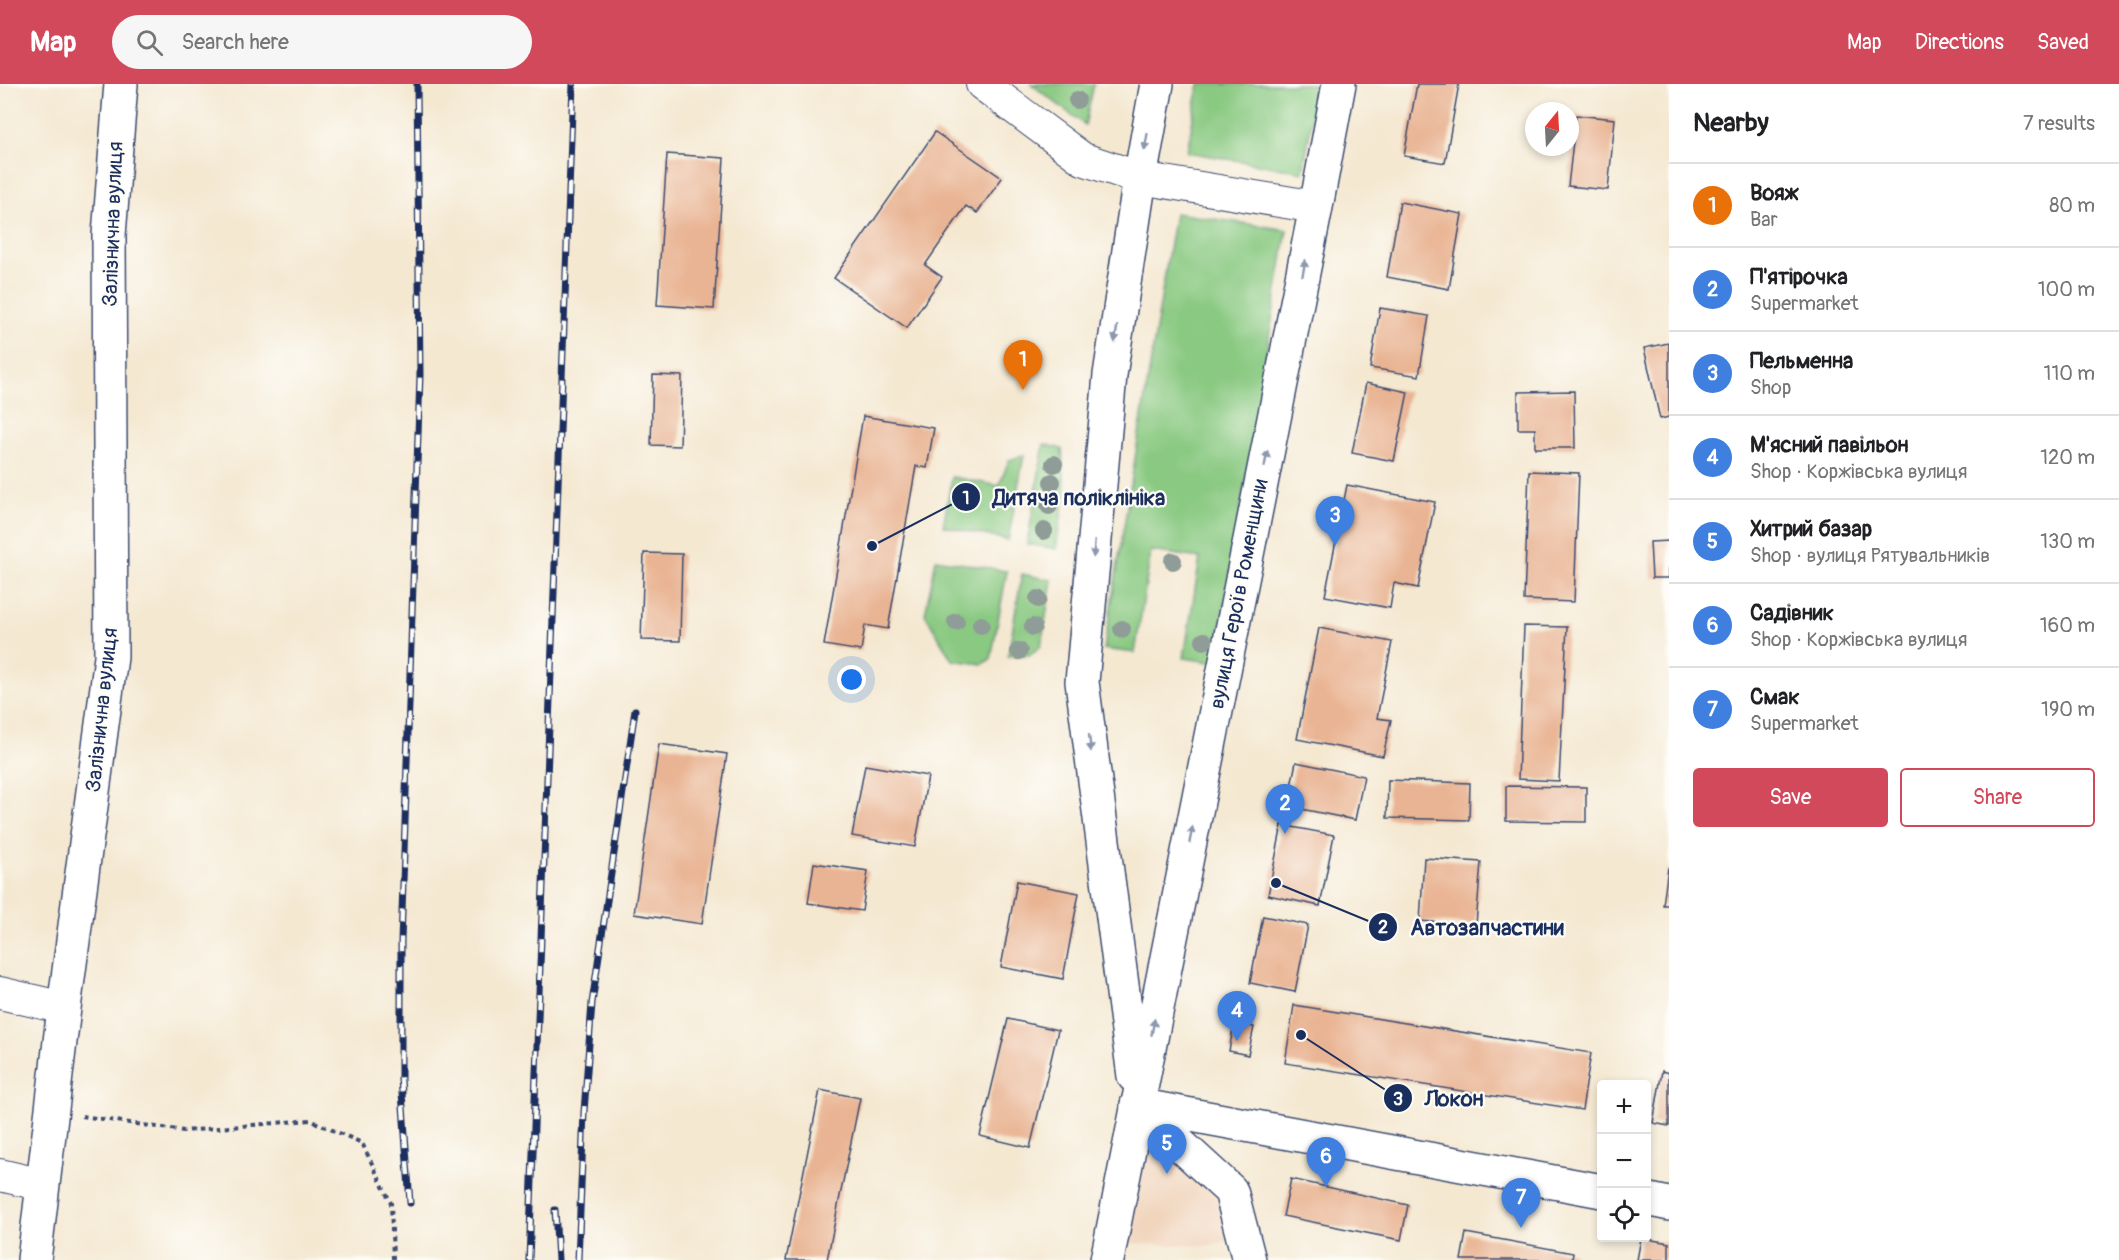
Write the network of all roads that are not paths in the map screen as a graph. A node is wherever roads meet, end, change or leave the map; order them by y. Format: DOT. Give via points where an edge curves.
graph roads {
  1 [pos="121,84"];
  2 [pos="982,84"];
  3 [pos="1157,84"];
  4 [pos="1339,84"];
  5 [pos="1140,178"];
  6 [pos="1316,207"];
  7 [pos="0,993"];
  8 [pos="64,1008"];
  9 [pos="1137,1105"];
  10 [pos="0,1174"];
  11 [pos="43,1185"];
  12 [pos="1597,1190"];
  13 [pos="1651,1200"];
  14 [pos="1669,1204"];
  15 [pos="34,1260"];
  16 [pos="1107,1260"];
  17 [pos="1249,1260"];
  1 -- 8 [label="street, Залізнична вулиця" via="109,235 111,657"];
  2 -- 5 [label="street" via="1083,159"];
  3 -- 5 [label="street, вулиця Героїв Роменщини, one-way"];
  4 -- 6 [label="street, вулиця Героїв Роменщини"];
  5 -- 6 [label="street"];
  5 -- 9 [label="street, вулиця Героїв Роменщини, one-way" via="1110,375 1082,682"];
  9 -- 6 [label="street, вулиця Героїв Роменщини, one-way"];
  7 -- 8 [label="street"];
  8 -- 11 [label="street, Залізнична вулиця"];
  9 -- 12 [label="street"];
  9 -- 16 [label="street, вулиця Героїв Роменщини"];
  9 -- 17 [label="street" via="1231,1191"];
  10 -- 11 [label="street"];
  11 -- 15 [label="street, Залізнична вулиця"];
  13 -- 14 [label="street"];
}
